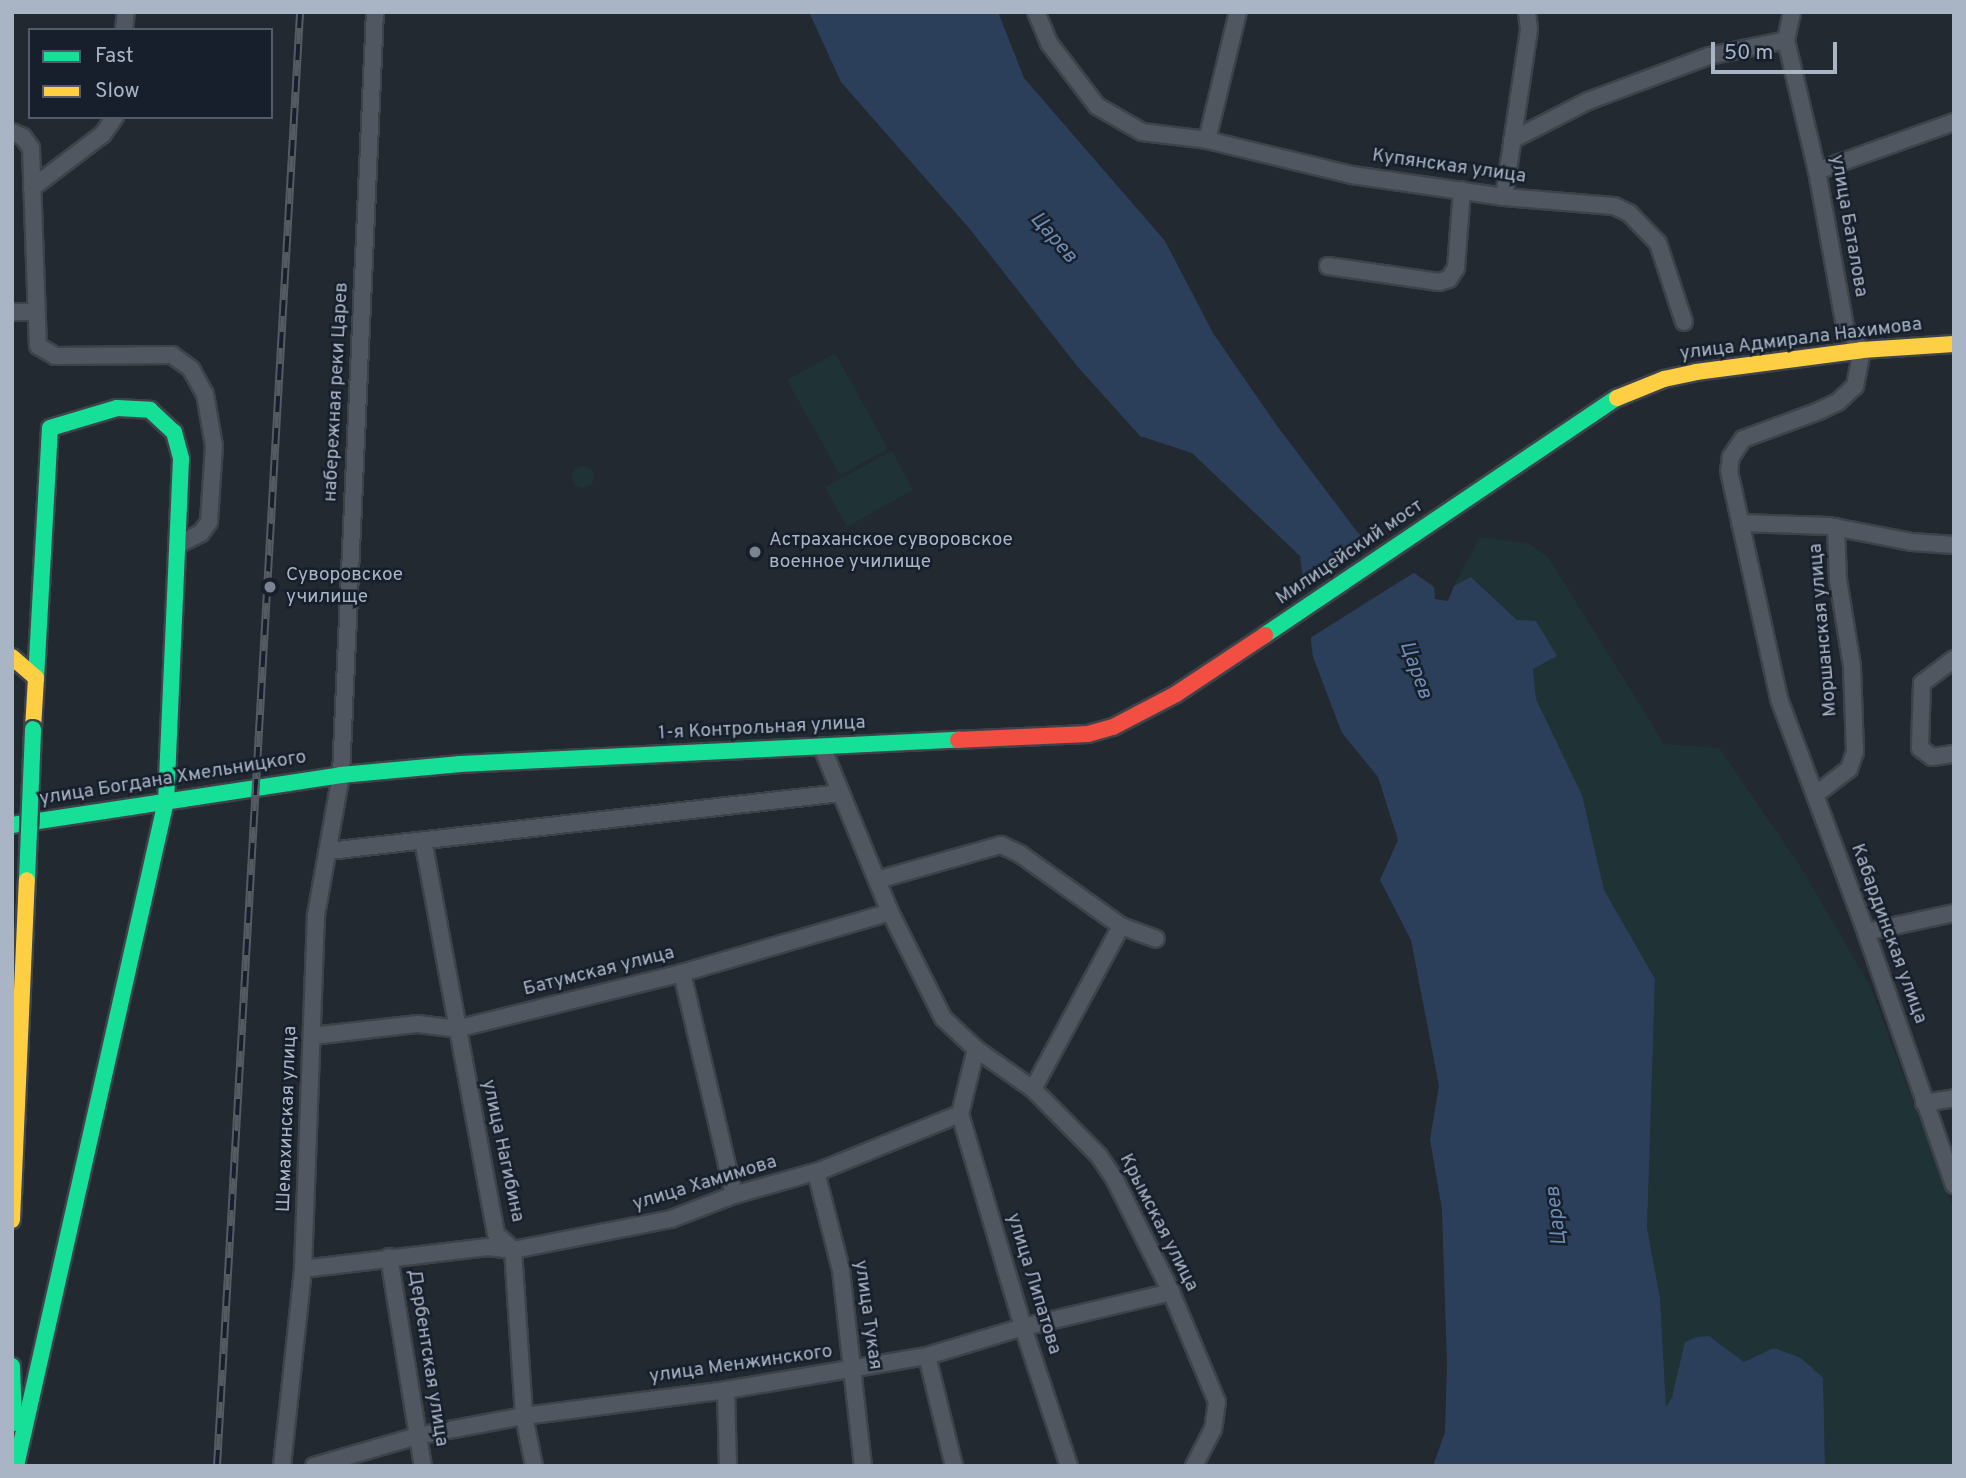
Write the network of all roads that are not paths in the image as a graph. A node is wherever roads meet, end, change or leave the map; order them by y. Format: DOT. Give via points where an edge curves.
graph roads {
  1 [pos="375,12"];
  2 [pos="1036,12"];
  3 [pos="1238,12"];
  4 [pos="1527,12"];
  5 [pos="1792,12"];
  6 [pos="1786,40"];
  7 [pos="114,119"];
  8 [pos="1954,122"];
  9 [pos="12,132"];
  10 [pos="1207,140"];
  11 [pos="1512,140"];
  12 [pos="1818,171"];
  13 [pos="32,188"];
  14 [pos="1462,191"];
  15 [pos="1504,197"];
  16 [pos="1328,267"];
  17 [pos="12,312"];
  18 [pos="35,312"];
  19 [pos="1684,322"];
  20 [pos="1954,344"];
  21 [pos="1862,350"];
  22 [pos="1547,447"];
  23 [pos="1740,523"];
  24 [pos="1836,527"];
  25 [pos="179,544"];
  26 [pos="1954,545"];
  27 [pos="12,657"];
  28 [pos="1954,659"];
  29 [pos="36,678"];
  30 [pos="1176,694"];
  31 [pos="822,747"];
  32 [pos="1954,754"];
  33 [pos="341,775"];
  34 [pos="841,793"];
  35 [pos="1815,795"];
  36 [pos="166,801"];
  37 [pos="12,825"];
  38 [pos="423,840"];
  39 [pos="329,851"];
  40 [pos="877,880"];
  41 [pos="890,912"];
  42 [pos="1954,913"];
  43 [pos="1121,926"];
  44 [pos="1866,932"];
  45 [pos="1156,939"];
  46 [pos="682,973"];
  47 [pos="456,1029"];
  48 [pos="312,1036"];
  49 [pos="976,1049"];
  50 [pos="1033,1089"];
  51 [pos="1954,1098"];
  52 [pos="1924,1102"];
  53 [pos="960,1114"];
  54 [pos="816,1172"];
  55 [pos="1953,1183"];
  56 [pos="734,1195"];
  57 [pos="12,1220"];
  58 [pos="513,1250"];
  59 [pos="389,1257"];
  60 [pos="303,1269"];
  61 [pos="1171,1292"];
  62 [pos="1023,1327"];
  63 [pos="927,1356"];
  64 [pos="12,1366"];
  65 [pos="854,1370"];
  66 [pos="726,1390"];
  67 [pos="524,1416"];
  68 [pos="417,1436"];
  69 [pos="15,1466"];
  70 [pos="282,1466"];
  71 [pos="314,1466"];
  72 [pos="423,1466"];
  73 [pos="534,1466"];
  74 [pos="728,1466"];
  75 [pos="863,1466"];
  76 [pos="954,1466"];
  77 [pos="1069,1466"];
  78 [pos="1194,1466"];
  1 -- 33 [label="street, набережная реки Царев"];
  2 -- 10 [label="street, Купянская улица" via="1049,43 1097,106 1142,132"];
  3 -- 10 [label="street"];
  4 -- 11 [label="street" via="1529,29"];
  5 -- 6 [label="street, улица Баталова"];
  6 -- 11 [label="street" via="1709,56 1588,101"];
  6 -- 12 [label="street, улица Баталова"];
  7 -- 13 [label="street" via="103,134"];
  8 -- 12 [label="street"];
  9 -- 13 [label="street" via="31,148"];
  10 -- 14 [label="street, Купянская улица" via="1352,175"];
  11 -- 15 [label="street"];
  12 -- 21 [label="street, улица Баталова" via="1845,327"];
  13 -- 18 [label="street"];
  14 -- 15 [label="street, Купянская улица"];
  14 -- 16 [label="street" via="1456,268 1449,279 1439,282"];
  15 -- 19 [label="street, Купянская улица" via="1614,206 1629,213 1661,250"];
  17 -- 18 [label="street"];
  18 -- 25 [label="street" via="35,340 49,355 172,355 191,369 212,420 210,517 204,531"];
  20 -- 21 [label="main road, улица Адмирала Нахимова"];
  21 -- 22 [label="main road, улица Адмирала Нахимова" via="1664,379 1593,412"];
  21 -- 23 [label="street" via="1855,387 1838,402 1752,434 1735,447 1729,471"];
  22 -- 30 [label="main road, Милицейский мост"];
  23 -- 24 [label="street"];
  23 -- 35 [label="street, Кабардинская улица" via="1779,699"];
  24 -- 26 [label="street"];
  24 -- 35 [label="street, Моршанская улица" via="1838,580 1852,666 1855,752 1849,769"];
  25 -- 29 [label="main road" via="181,459 174,432 163,419 134,407 50,428"];
  25 -- 36 [label="main road"];
  27 -- 29 [label="main road"];
  28 -- 32 [label="street" via="1922,683 1920,748 1927,756"];
  29 -- 57 [label="main road, bridge"];
  30 -- 31 [label="main road, 1-я Контрольная улица" via="1113,727 1088,734"];
  31 -- 33 [label="main road, 1-я Контрольная улица" via="460,764"];
  31 -- 34 [label="street, Крымская улица"];
  33 -- 36 [label="main road, улица Богдана Хмельницкого"];
  33 -- 39 [label="street, Шемахинская улица"];
  34 -- 38 [label="street"];
  34 -- 40 [label="street, Крымская улица"];
  35 -- 44 [label="street, Кабардинская улица"];
  36 -- 37 [label="main road, улица Богдана Хмельницкого"];
  36 -- 69 [label="main road"];
  38 -- 39 [label="street"];
  38 -- 47 [label="street, улица Нагибина"];
  39 -- 48 [label="street, Шемахинская улица" via="316,915"];
  40 -- 41 [label="street, Крымская улица"];
  40 -- 43 [label="street" via="1001,845"];
  41 -- 46 [label="street, Батумская улица"];
  41 -- 49 [label="street, Крымская улица" via="943,1018"];
  42 -- 44 [label="street"];
  43 -- 45 [label="street"];
  43 -- 50 [label="street"];
  44 -- 52 [label="street, Кабардинская улица"];
  46 -- 47 [label="street, Батумская улица"];
  46 -- 56 [label="street"];
  47 -- 48 [label="street, Батумская улица" via="418,1024"];
  47 -- 58 [label="street, улица Нагибина" via="496,1234"];
  48 -- 60 [label="street, Шемахинская улица"];
  49 -- 50 [label="street, Крымская улица"];
  49 -- 53 [label="street"];
  50 -- 61 [label="street, Крымская улица" via="1100,1156"];
  51 -- 52 [label="street"];
  52 -- 55 [label="street, Кабардинская улица"];
  53 -- 54 [label="street, улица Хамимова"];
  53 -- 62 [label="street, улица Липатова"];
  54 -- 56 [label="street, улица Хамимова"];
  54 -- 65 [label="street, улица Тукая" via="841,1270"];
  56 -- 58 [label="street, улица Хамимова" via="671,1220"];
  58 -- 59 [label="street, улица Хамимова" via="488,1247"];
  58 -- 67 [label="street, улица Нагибина"];
  59 -- 60 [label="street, улица Хамимова"];
  59 -- 68 [label="street, Дербентская улица"];
  60 -- 70 [label="street, Шемахинская улица"];
  61 -- 62 [label="street, улица Менжинского"];
  61 -- 78 [label="street, Крымская улица" via="1218,1408"];
  62 -- 63 [label="street, улица Менжинского"];
  62 -- 77 [label="street, улица Липатова"];
  63 -- 65 [label="street, улица Менжинского"];
  63 -- 76 [label="street"];
  64 -- 69 [label="main road"];
  65 -- 66 [label="street, улица Менжинского"];
  65 -- 75 [label="street, улица Тукая"];
  66 -- 67 [label="street, улица Менжинского"];
  66 -- 74 [label="street"];
  67 -- 68 [label="street, улица Менжинского"];
  67 -- 73 [label="street, улица Нагибина"];
  68 -- 71 [label="street, улица Менжинского"];
  68 -- 72 [label="street, Дербентская улица"];
}
